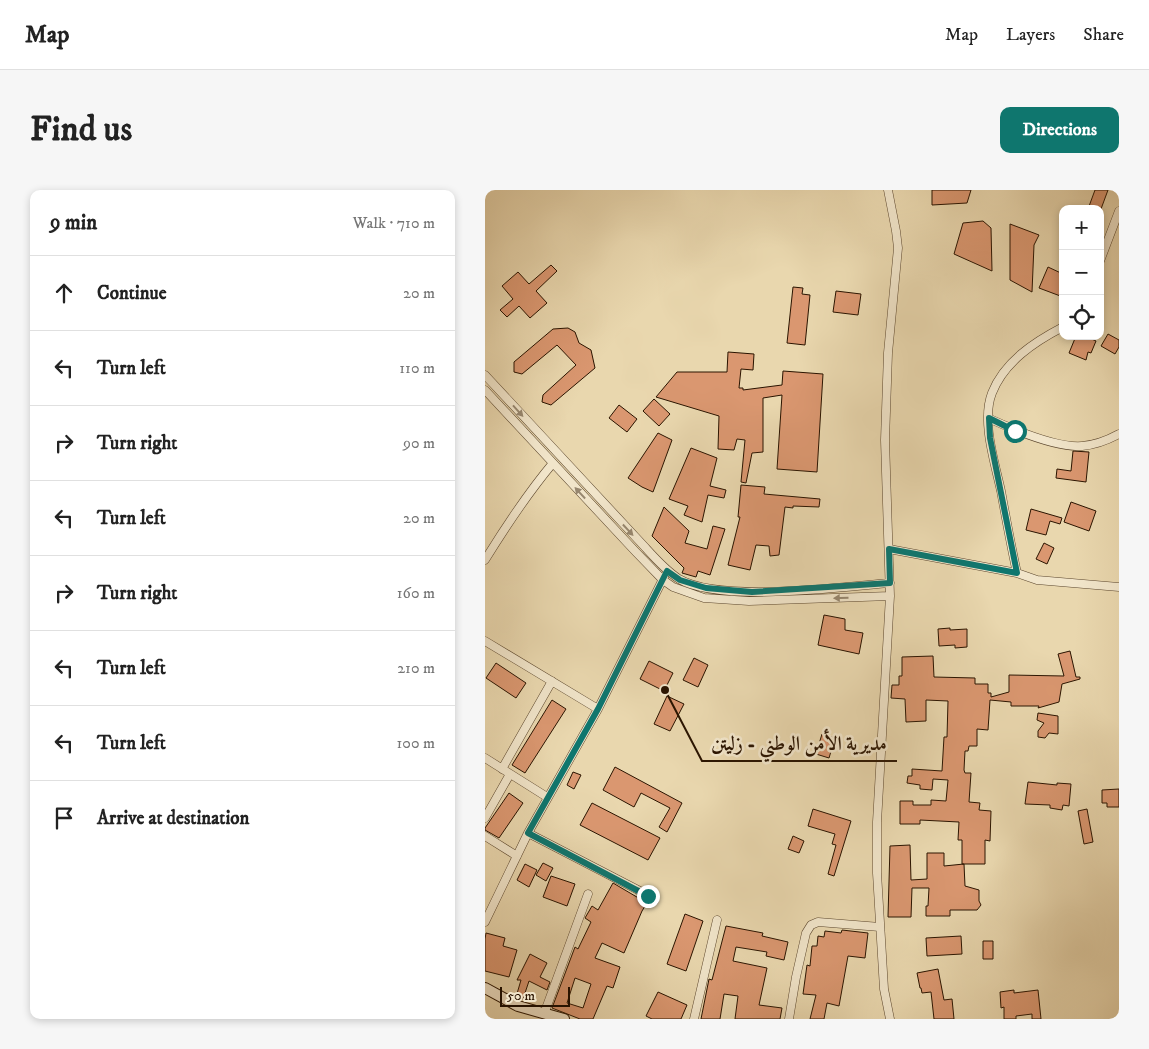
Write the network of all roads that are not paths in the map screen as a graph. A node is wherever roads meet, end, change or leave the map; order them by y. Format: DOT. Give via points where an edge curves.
graph roads {
  1 [pos="888,190"];
  2 [pos="1119,211"];
  3 [pos="1104,250"];
  4 [pos="1059,330"];
  5 [pos="485,375"];
  6 [pos="485,390"];
  7 [pos="989,418"];
  8 [pos="1119,434"];
  9 [pos="553,464"];
  10 [pos="889,549"];
  11 [pos="485,560"];
  12 [pos="667,571"];
  13 [pos="1017,573"];
  14 [pos="663,580"];
  15 [pos="890,583"];
  16 [pos="1119,588"];
  17 [pos="890,596"];
  18 [pos="486,643"];
  19 [pos="552,681"];
  20 [pos="598,709"];
  21 [pos="485,758"];
  22 [pos="502,769"];
  23 [pos="510,774"];
  24 [pos="547,797"];
  25 [pos="485,818"];
  26 [pos="528,833"];
  27 [pos="485,836"];
  28 [pos="517,856"];
  29 [pos="587,894"];
  30 [pos="654,902"];
  31 [pos="717,920"];
  32 [pos="485,922"];
  33 [pos="880,927"];
  34 [pos="485,988"];
  35 [pos="544,1014"];
  36 [pos="564,1019"];
  37 [pos="694,1019"];
  38 [pos="789,1019"];
  39 [pos="890,1019"];
  1 -- 10 [label="street" via="898,248 886,398 885,493"];
  2 -- 3 [label="street"];
  4 -- 7 [label="street" via="1028,348 1003,374 992,393"];
  5 -- 12 [label="street, one-way"];
  6 -- 9 [label="street"];
  7 -- 8 [label="street" via="1015,431 1079,447"];
  7 -- 13 [label="street" via="990,438"];
  9 -- 11 [label="street" via="523,501"];
  14 -- 9 [label="street, one-way"];
  10 -- 13 [label="street"];
  10 -- 15 [label="street"];
  12 -- 14 [label="street"];
  12 -- 15 [label="street" via="680,580 706,588 752,592"];
  13 -- 16 [label="street" via="1037,580"];
  17 -- 14 [label="street, one-way" via="740,601 703,598"];
  14 -- 20 [label="street"];
  15 -- 17 [label="street"];
  17 -- 33 [label="street" via="877,822"];
  18 -- 19 [label="street"];
  19 -- 20 [label="street"];
  19 -- 22 [label="street"];
  20 -- 24 [label="street"];
  21 -- 22 [label="street"];
  22 -- 23 [label="street"];
  23 -- 24 [label="street"];
  23 -- 25 [label="street"];
  24 -- 26 [label="street"];
  26 -- 28 [label="street"];
  26 -- 30 [label="street" via="640,891"];
  27 -- 28 [label="street"];
  28 -- 32 [label="street"];
  29 -- 35 [label="street"];
  31 -- 37 [label="street"];
  33 -- 38 [label="street" via="818,922 811,925 806,934"];
  33 -- 39 [label="street" via="884,989"];
  34 -- 35 [label="street" via="518,1006"];
  35 -- 36 [label="street"];
}
